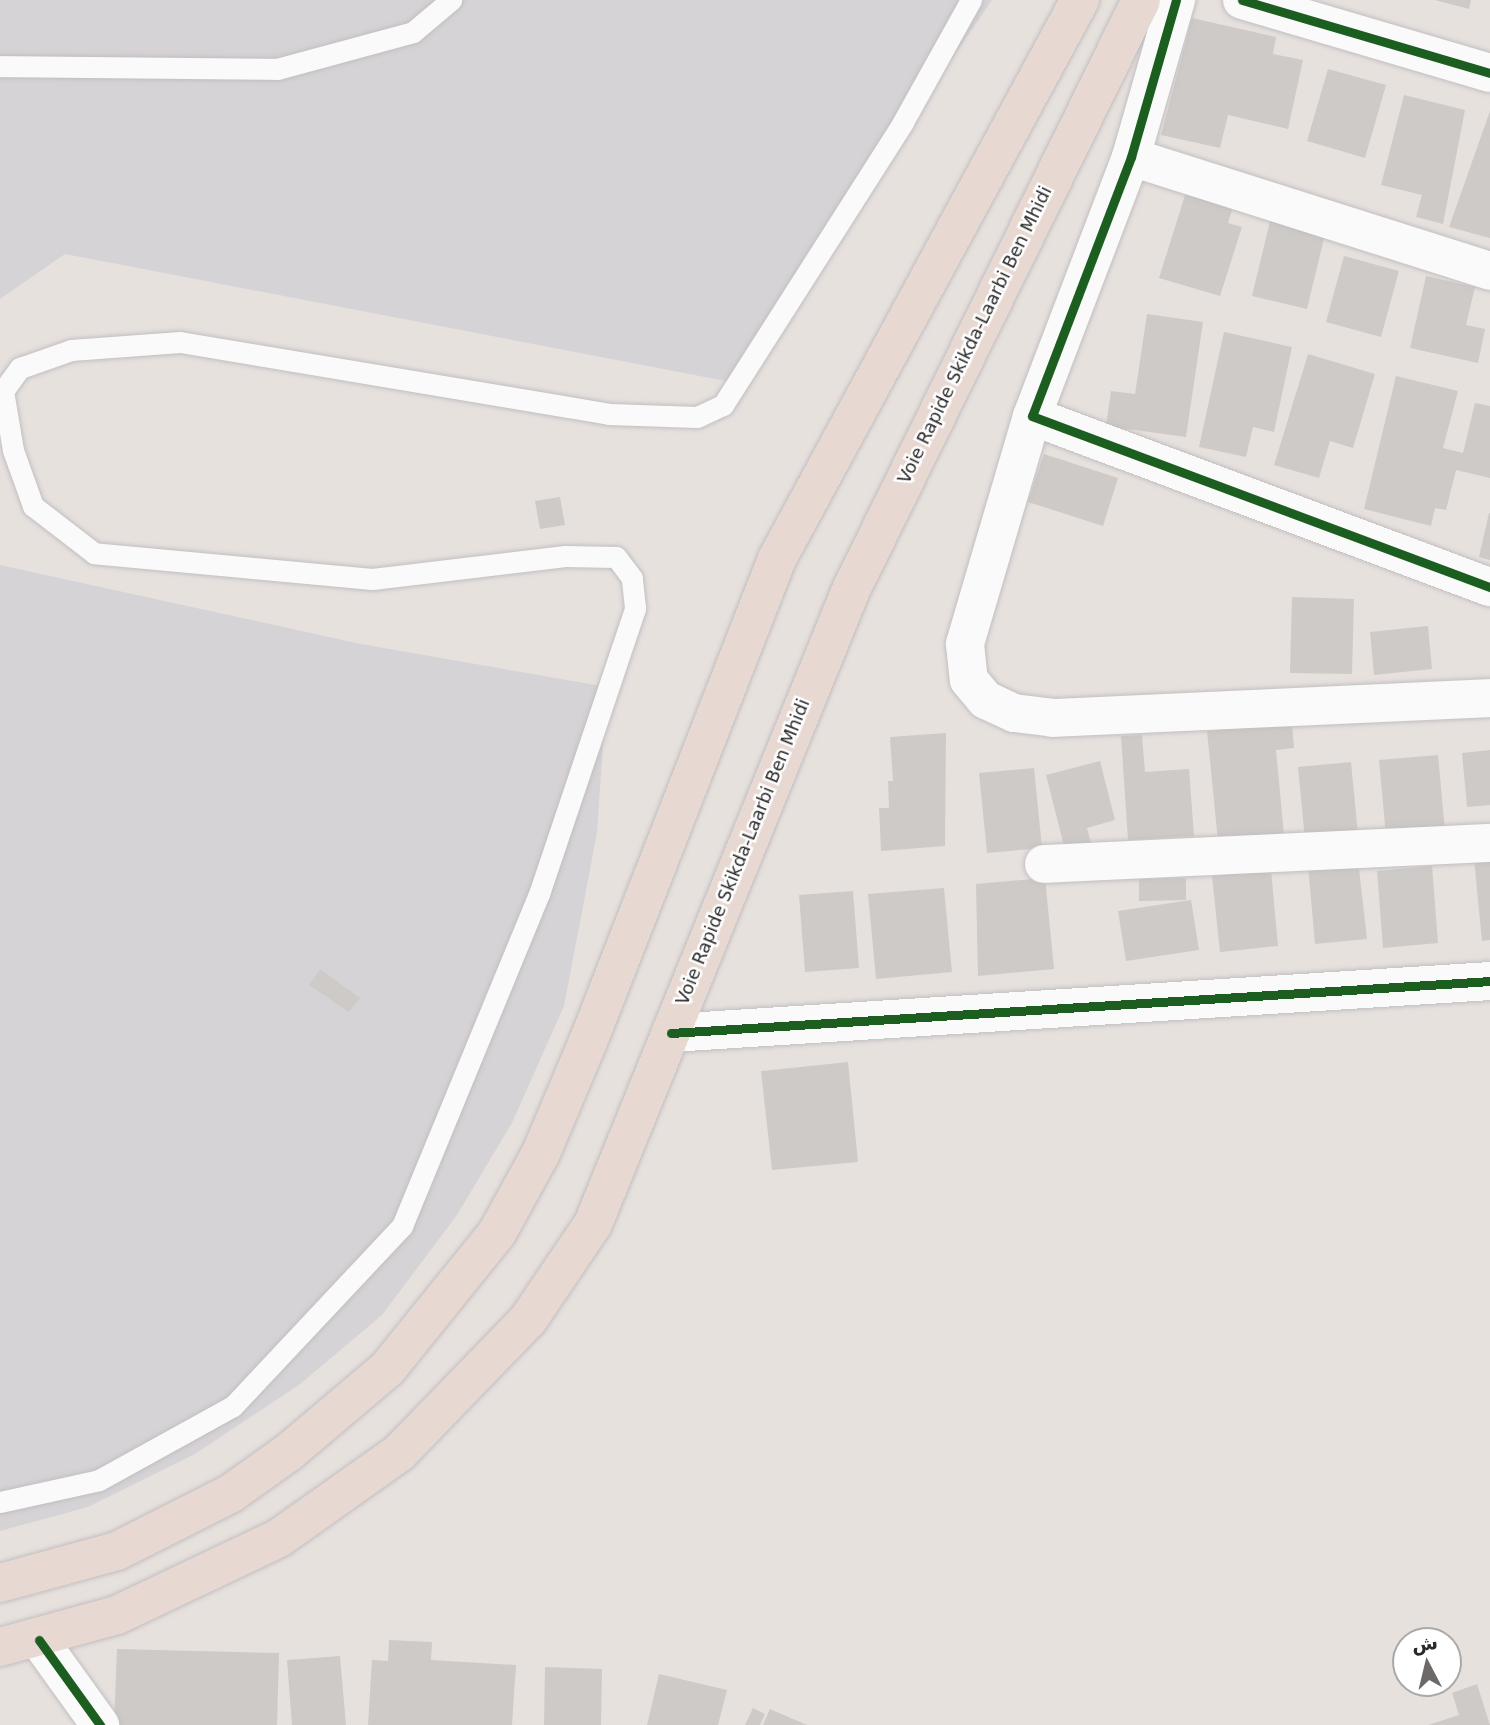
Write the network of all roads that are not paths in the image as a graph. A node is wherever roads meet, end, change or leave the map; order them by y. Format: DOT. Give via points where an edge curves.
graph roads {
  1 [pos="451,0"];
  2 [pos="971,0"];
  3 [pos="1080,0"];
  4 [pos="1141,0"];
  5 [pos="1176,0"];
  6 [pos="1242,0"];
  7 [pos="0,66"];
  8 [pos="1490,73"];
  9 [pos="1131,157"];
  10 [pos="1490,271"];
  11 [pos="1032,416"];
  12 [pos="1490,587"];
  13 [pos="1490,698"];
  14 [pos="1490,844"];
  15 [pos="1044,864"];
  16 [pos="1490,981"];
  17 [pos="671,1033"];
  18 [pos="0,1502"];
  19 [pos="0,1583"];
  20 [pos="39,1640"];
  21 [pos="0,1647"];
  22 [pos="100,1725"];
  1 -- 7 [label="lane" via="413,32 277,69"];
  2 -- 18 [label="lane" via="903,122 723,405 697,417 608,414 180,342 71,350 20,368 3,391 13,450 33,506 94,553 372,579 565,556 616,557 632,578 635,608 539,894 402,1226 233,1406 99,1480"];
  3 -- 19 [label="highway" via="777,559 588,1042 541,1153 497,1233 388,1368 289,1452 230,1494 117,1550"];
  4 -- 17 [label="highway, Voie Rapide Skikda-Laarbi Ben Mhidi" via="851,590"];
  5 -- 9 [label="street"];
  6 -- 8 [label="street"];
  9 -- 10 [label="street"];
  9 -- 11 [label="street"];
  11 -- 12 [label="street"];
  11 -- 13 [label="street" via="965,644 969,680 986,700 1014,713 1054,718"];
  14 -- 15 [label="street"];
  16 -- 17 [label="street"];
  17 -- 20 [label="highway, Voie Rapide Skikda-Laarbi Ben Mhidi" via="593,1224 528,1320 468,1388 351,1491 279,1538 189,1585"];
  20 -- 21 [label="highway, Voie Rapide Skikda-Laarbi Ben Mhidi"];
  20 -- 22 [label="street"];
}
